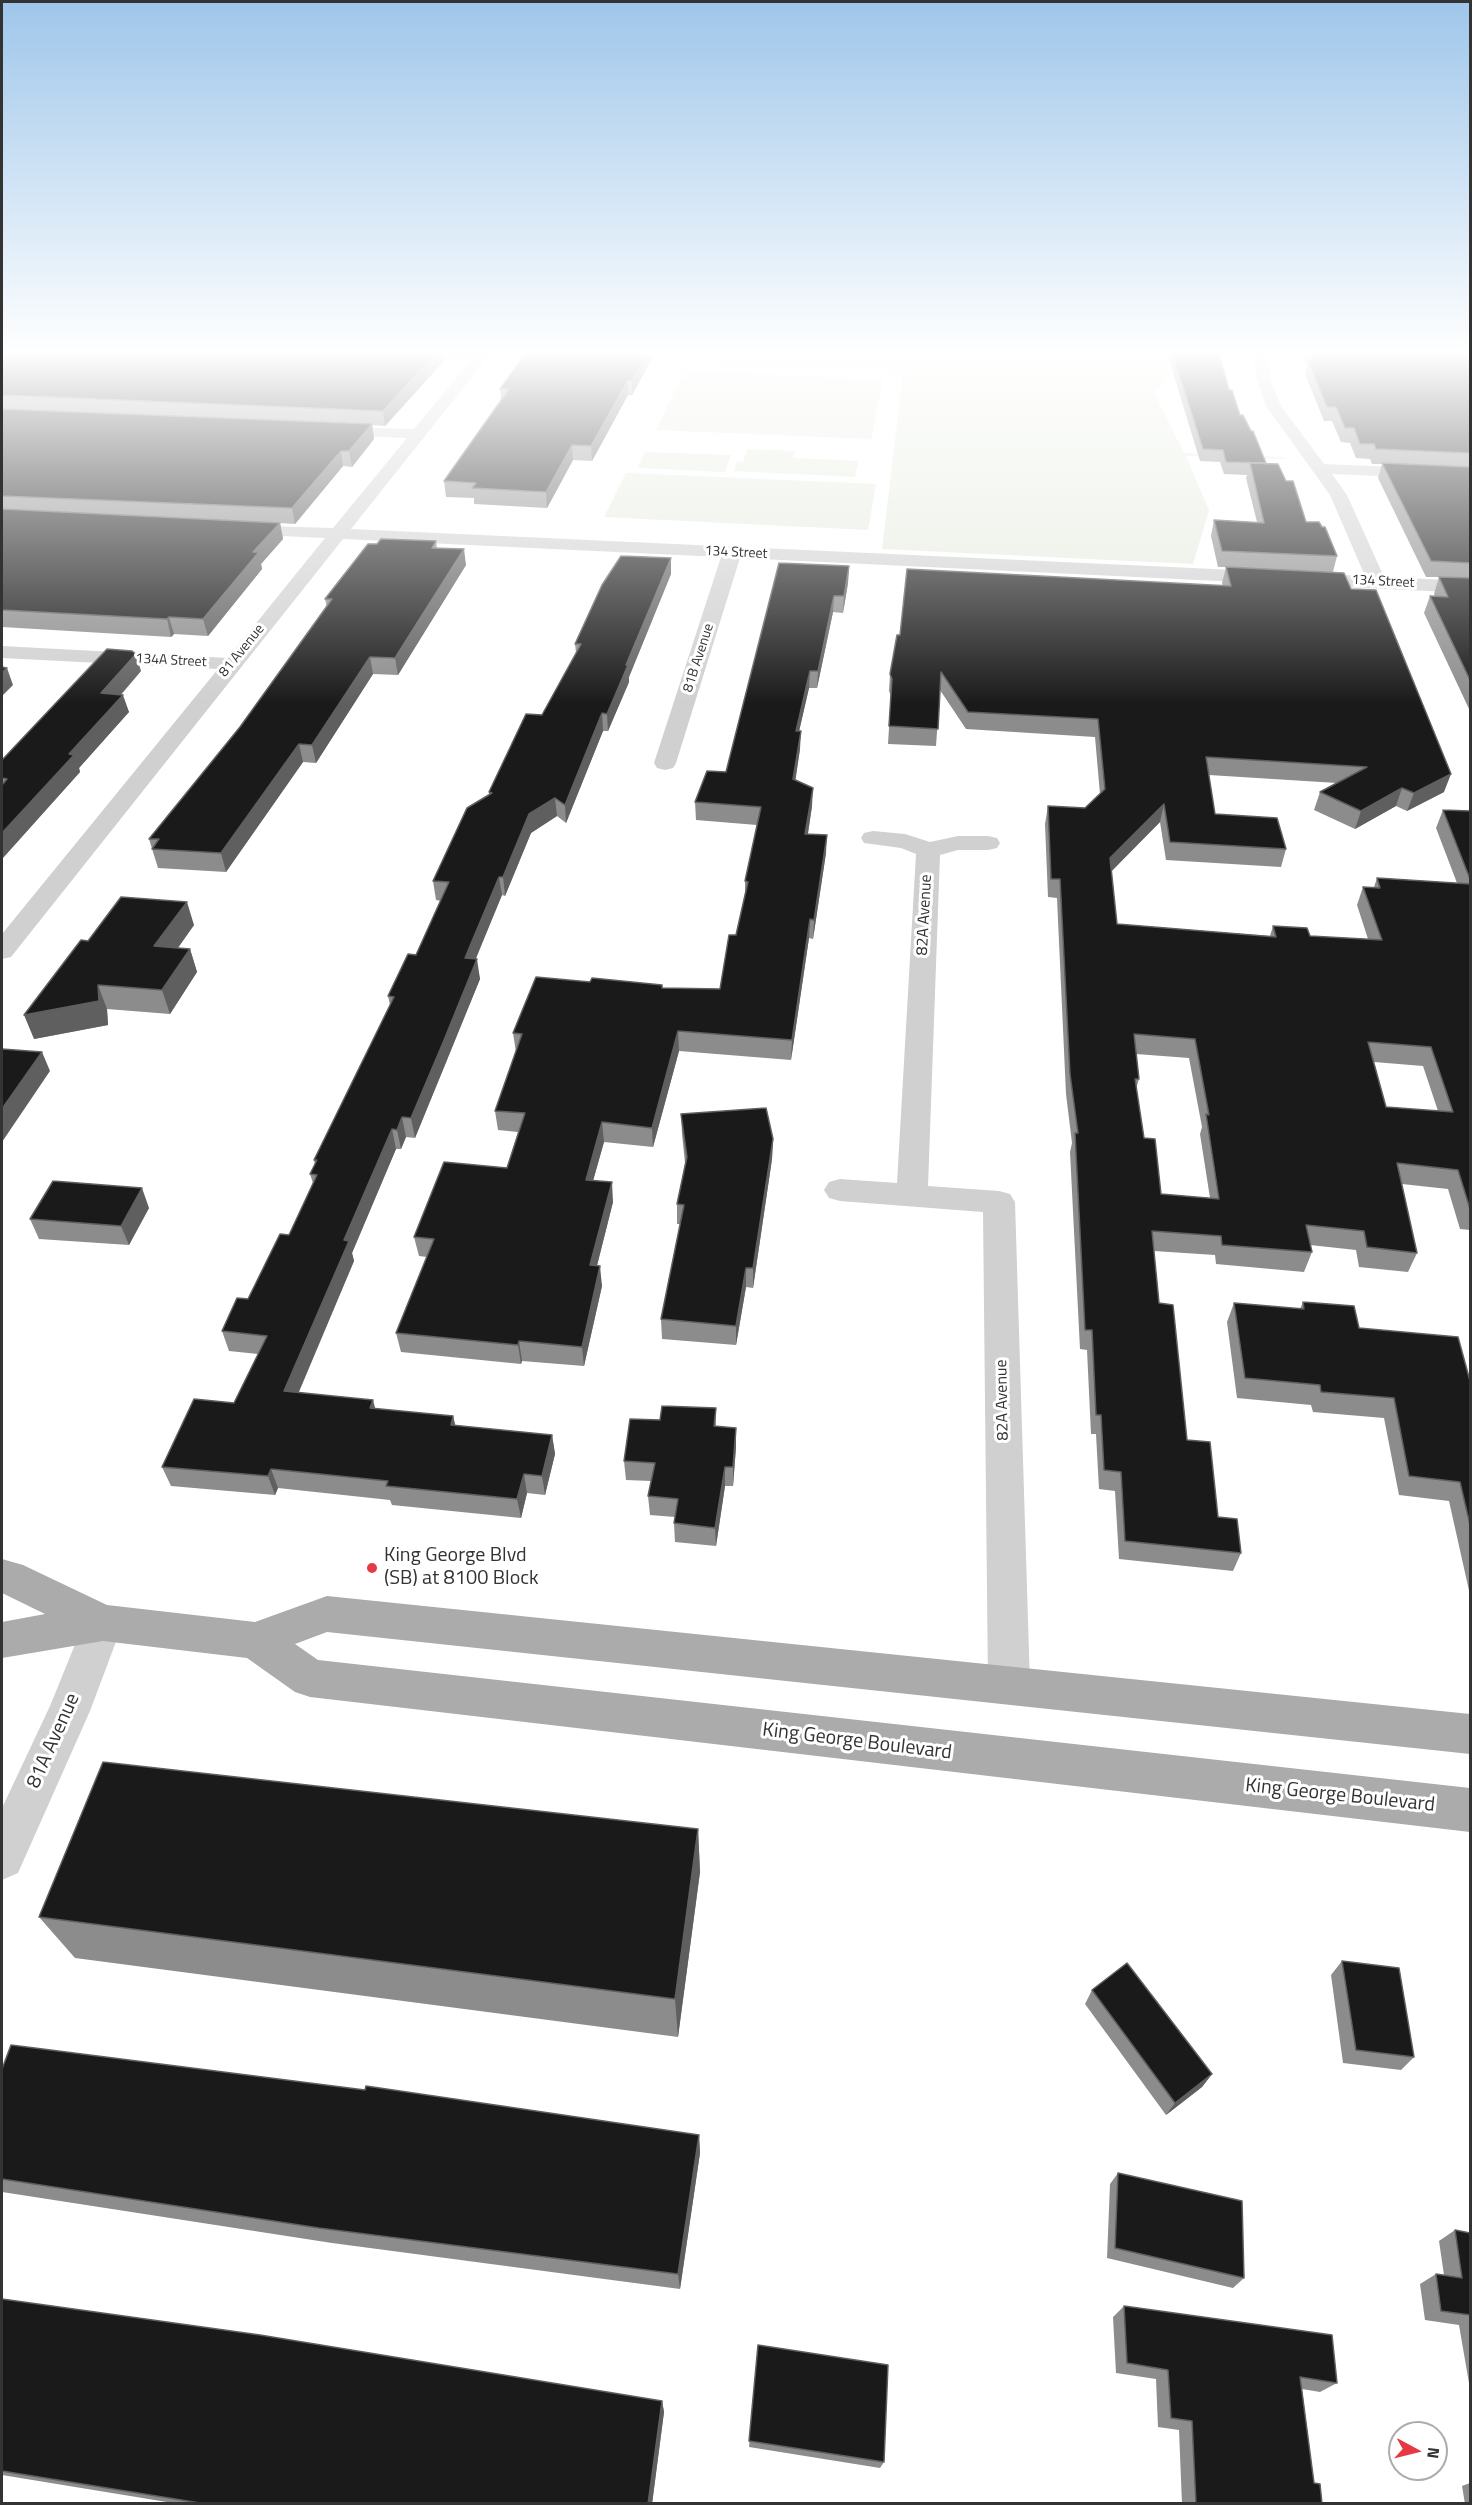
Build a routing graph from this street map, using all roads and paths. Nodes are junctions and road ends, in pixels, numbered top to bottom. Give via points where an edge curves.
1 (390, 470) edge
2 (1322, 470) edge
3 (1343, 470) edge
4 (1470, 475) edge
5 (225, 529) edge
6 (337, 534) junction
7 (732, 553) junction
8 (1377, 582) junction
9 (1470, 587) edge
10 (2, 651) edge
11 (232, 664) junction
12 (665, 763) dead end
13 (873, 838) dead end
14 (988, 843) dead end
15 (928, 850) junction
16 (2, 914) edge
17 (30, 916) junction
18 (2, 951) edge
19 (840, 1190) dead end
20 (912, 1195) junction
21 (2, 1576) edge
22 (103, 1623) junction
23 (2, 1640) edge
24 (255, 1640) junction
25 (1009, 1685) junction
26 (1470, 1734) edge
27 (1470, 1810) edge
28 (2, 1857) edge

1 - 6 street, 81 Avenue
2 - 8 street via 1346,508
3 - 4 street
5 - 6 street, 134 Street
6 - 7 street, 134 Street
6 - 11 street, 81 Avenue
7 - 8 street, 134 Street
7 - 12 street, 81B Avenue
8 - 9 street, 134 Street
10 - 11 street, 134A Street
11 - 17 street, 81 Avenue
13 - 15 street, 82A Avenue via 905,841
14 - 15 street, 82A Avenue via 958,843
15 - 20 street, 82A Avenue
16 - 17 street
17 - 18 street, 81 Avenue
19 - 20 street, 82A Avenue
20 - 25 street, 82A Avenue via 999,1202
21 - 22 main road, King George Boulevard
22 - 23 main road, King George Boulevard
22 - 24 main road, King George Boulevard
22 - 28 street, 81A Avenue via 69,1711
24 - 25 main road, King George Boulevard via 327,1614
24 - 27 main road, King George Boulevard via 310,1678
25 - 26 main road, King George Boulevard

